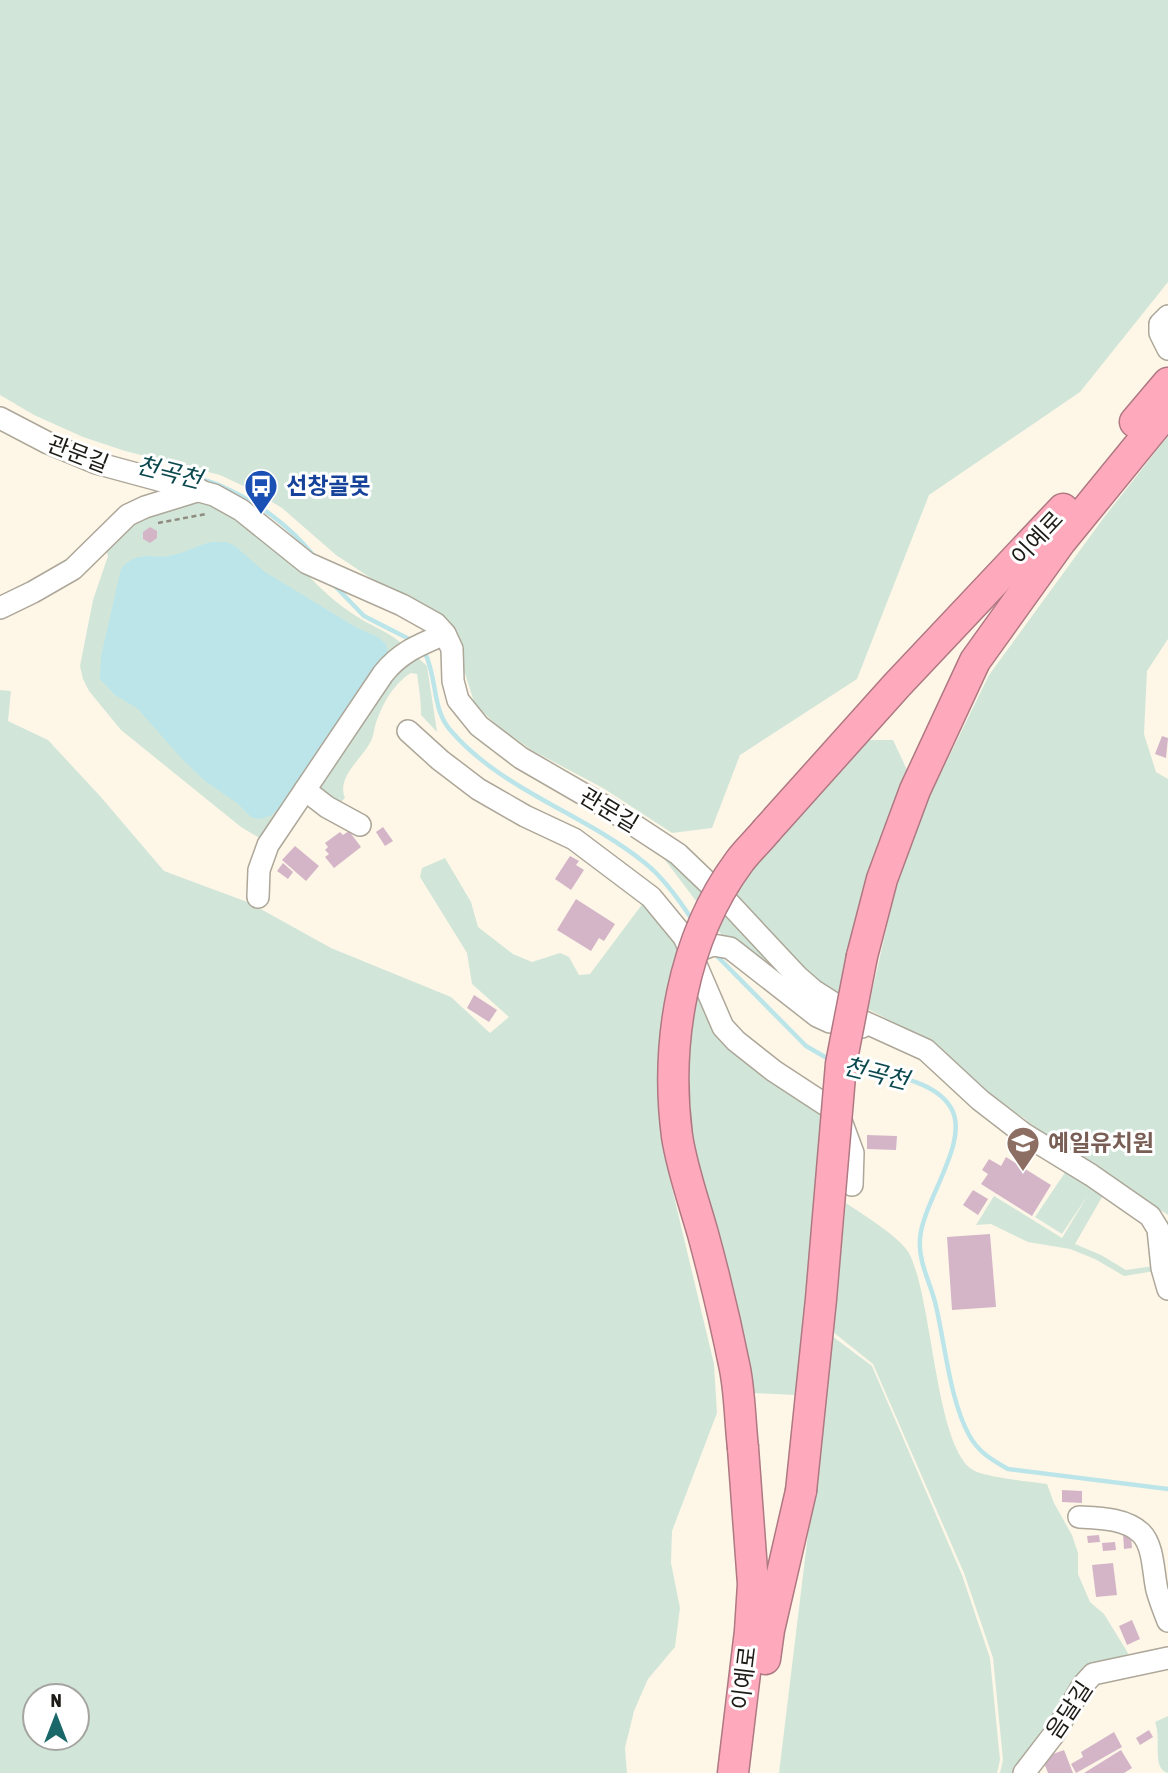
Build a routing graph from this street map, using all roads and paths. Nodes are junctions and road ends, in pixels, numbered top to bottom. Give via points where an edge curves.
1 (1168, 316) edge
2 (1168, 349) edge
3 (1168, 383) edge
4 (1168, 410) edge
5 (0, 418) edge
6 (200, 490) junction
7 (0, 608) edge
8 (445, 634) junction
9 (408, 731) dead end
10 (305, 790) junction
11 (360, 825) dead end
12 (257, 897) dead end
13 (704, 949) junction
14 (878, 1029) junction
15 (852, 1185) dead end
16 (1163, 1229) edge
17 (1168, 1289) edge
18 (1079, 1517) dead end
19 (1168, 1621) edge
20 (1168, 1658) edge
21 (733, 1773) edge
22 (752, 1773) edge
23 (1024, 1773) edge

1 - 2 street via 1160,324
3 - 21 highway, 이예로, bridge via 1051,525 897,685 738,863 695,946 675,1044 678,1138 735,1371 753,1584
4 - 22 highway, 이예로, bridge via 1061,541 975,661 915,790 882,879 841,1064 801,1491 769,1630
5 - 6 street, 관문길 via 96,463
6 - 7 street via 128,515 73,569
6 - 8 street, 관문길 via 241,510 307,563 402,605
8 - 10 street via 406,651 390,664
8 - 14 street, 관문길 via 452,649 454,691 479,726 521,758 678,854 805,983
9 - 13 street via 478,789 574,839 639,886
10 - 11 street
10 - 12 street via 263,856
13 - 14 street via 730,948 817,1016 842,1025
13 - 15 street via 723,1027 840,1118 853,1153
14 - 16 street, 관문길 via 926,1050 980,1100 1045,1149 1135,1204
16 - 17 street, 관문길 via 1162,1268
18 - 19 street via 1111,1520 1139,1531 1146,1540
20 - 23 street, 음달길 via 1093,1674

